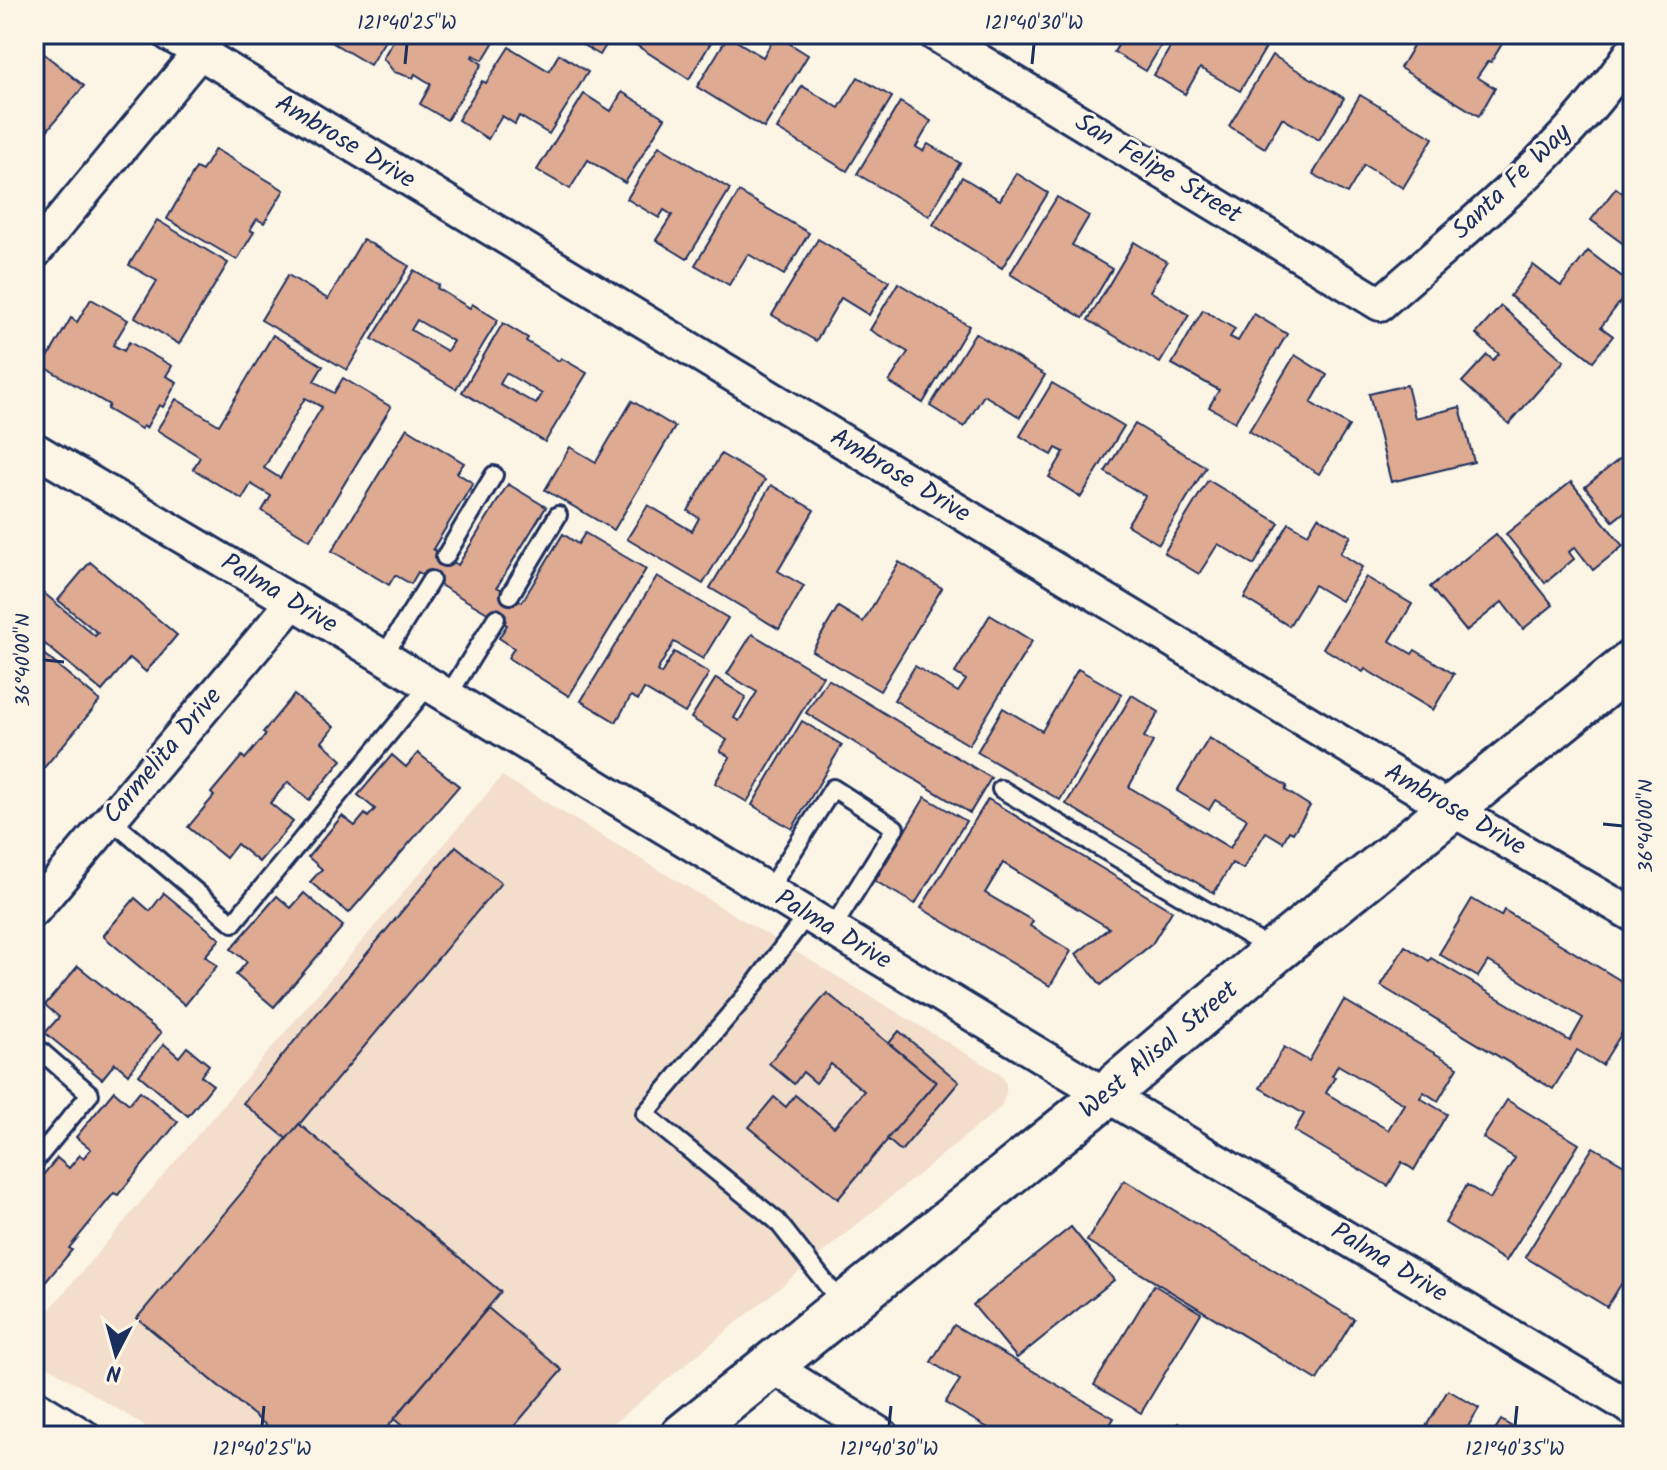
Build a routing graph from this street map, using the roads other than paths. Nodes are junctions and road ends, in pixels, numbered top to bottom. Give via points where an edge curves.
1 (169, 34) edge
2 (935, 34) edge
3 (205, 44) edge
4 (1628, 69) edge
5 (34, 253) edge
6 (1380, 304) joint
7 (34, 449) edge
8 (494, 475) dead end
9 (558, 515) dead end
10 (445, 557) dead end
11 (431, 580) dead end
12 (510, 595) dead end
13 (293, 602) junction
14 (496, 618) dead end
15 (383, 657) junction
16 (1633, 662) edge
17 (438, 691) junction
18 (1001, 789) dead end
19 (1453, 810) junction
20 (110, 819) junction
21 (768, 891) junction
22 (34, 910) edge
23 (1633, 915) edge
24 (820, 922) junction
25 (1275, 951) junction
26 (34, 1045) edge
27 (1107, 1094) junction
28 (34, 1162) edge
29 (843, 1306) junction
30 (770, 1365) junction
31 (34, 1406) edge
32 (1633, 1409) edge
33 (83, 1436) edge
34 (683, 1436) edge
35 (883, 1436) edge

1 - 3 street, Ambrose Drive
2 - 6 street, San Felipe Street
3 - 5 street
3 - 19 street, Ambrose Drive
4 - 6 street, Santa Fe Way via 1532,169
7 - 13 street, Palma Drive
8 - 10 lane
9 - 12 lane
11 - 15 lane
13 - 15 street, Palma Drive
13 - 20 street, Carmelita Drive
14 - 17 lane
15 - 17 street, Palma Drive
16 - 19 main road, West Alisal Street
17 - 20 lane via 233,923
17 - 21 street, Palma Drive
18 - 25 lane
19 - 23 street, Ambrose Drive
19 - 25 main road, West Alisal Street
20 - 22 street, Carmelita Drive
21 - 24 street, Palma Drive
21 - 24 lane via 833,788 895,828
24 - 27 street, Palma Drive
24 - 29 lane via 748,993 645,1114 777,1221
25 - 27 main road, West Alisal Street
26 - 28 lane via 90,1094
27 - 29 main road, West Alisal Street
27 - 32 street, Palma Drive
29 - 30 main road, West Alisal Street
30 - 34 main road, West Alisal Street
30 - 35 street
31 - 33 street

